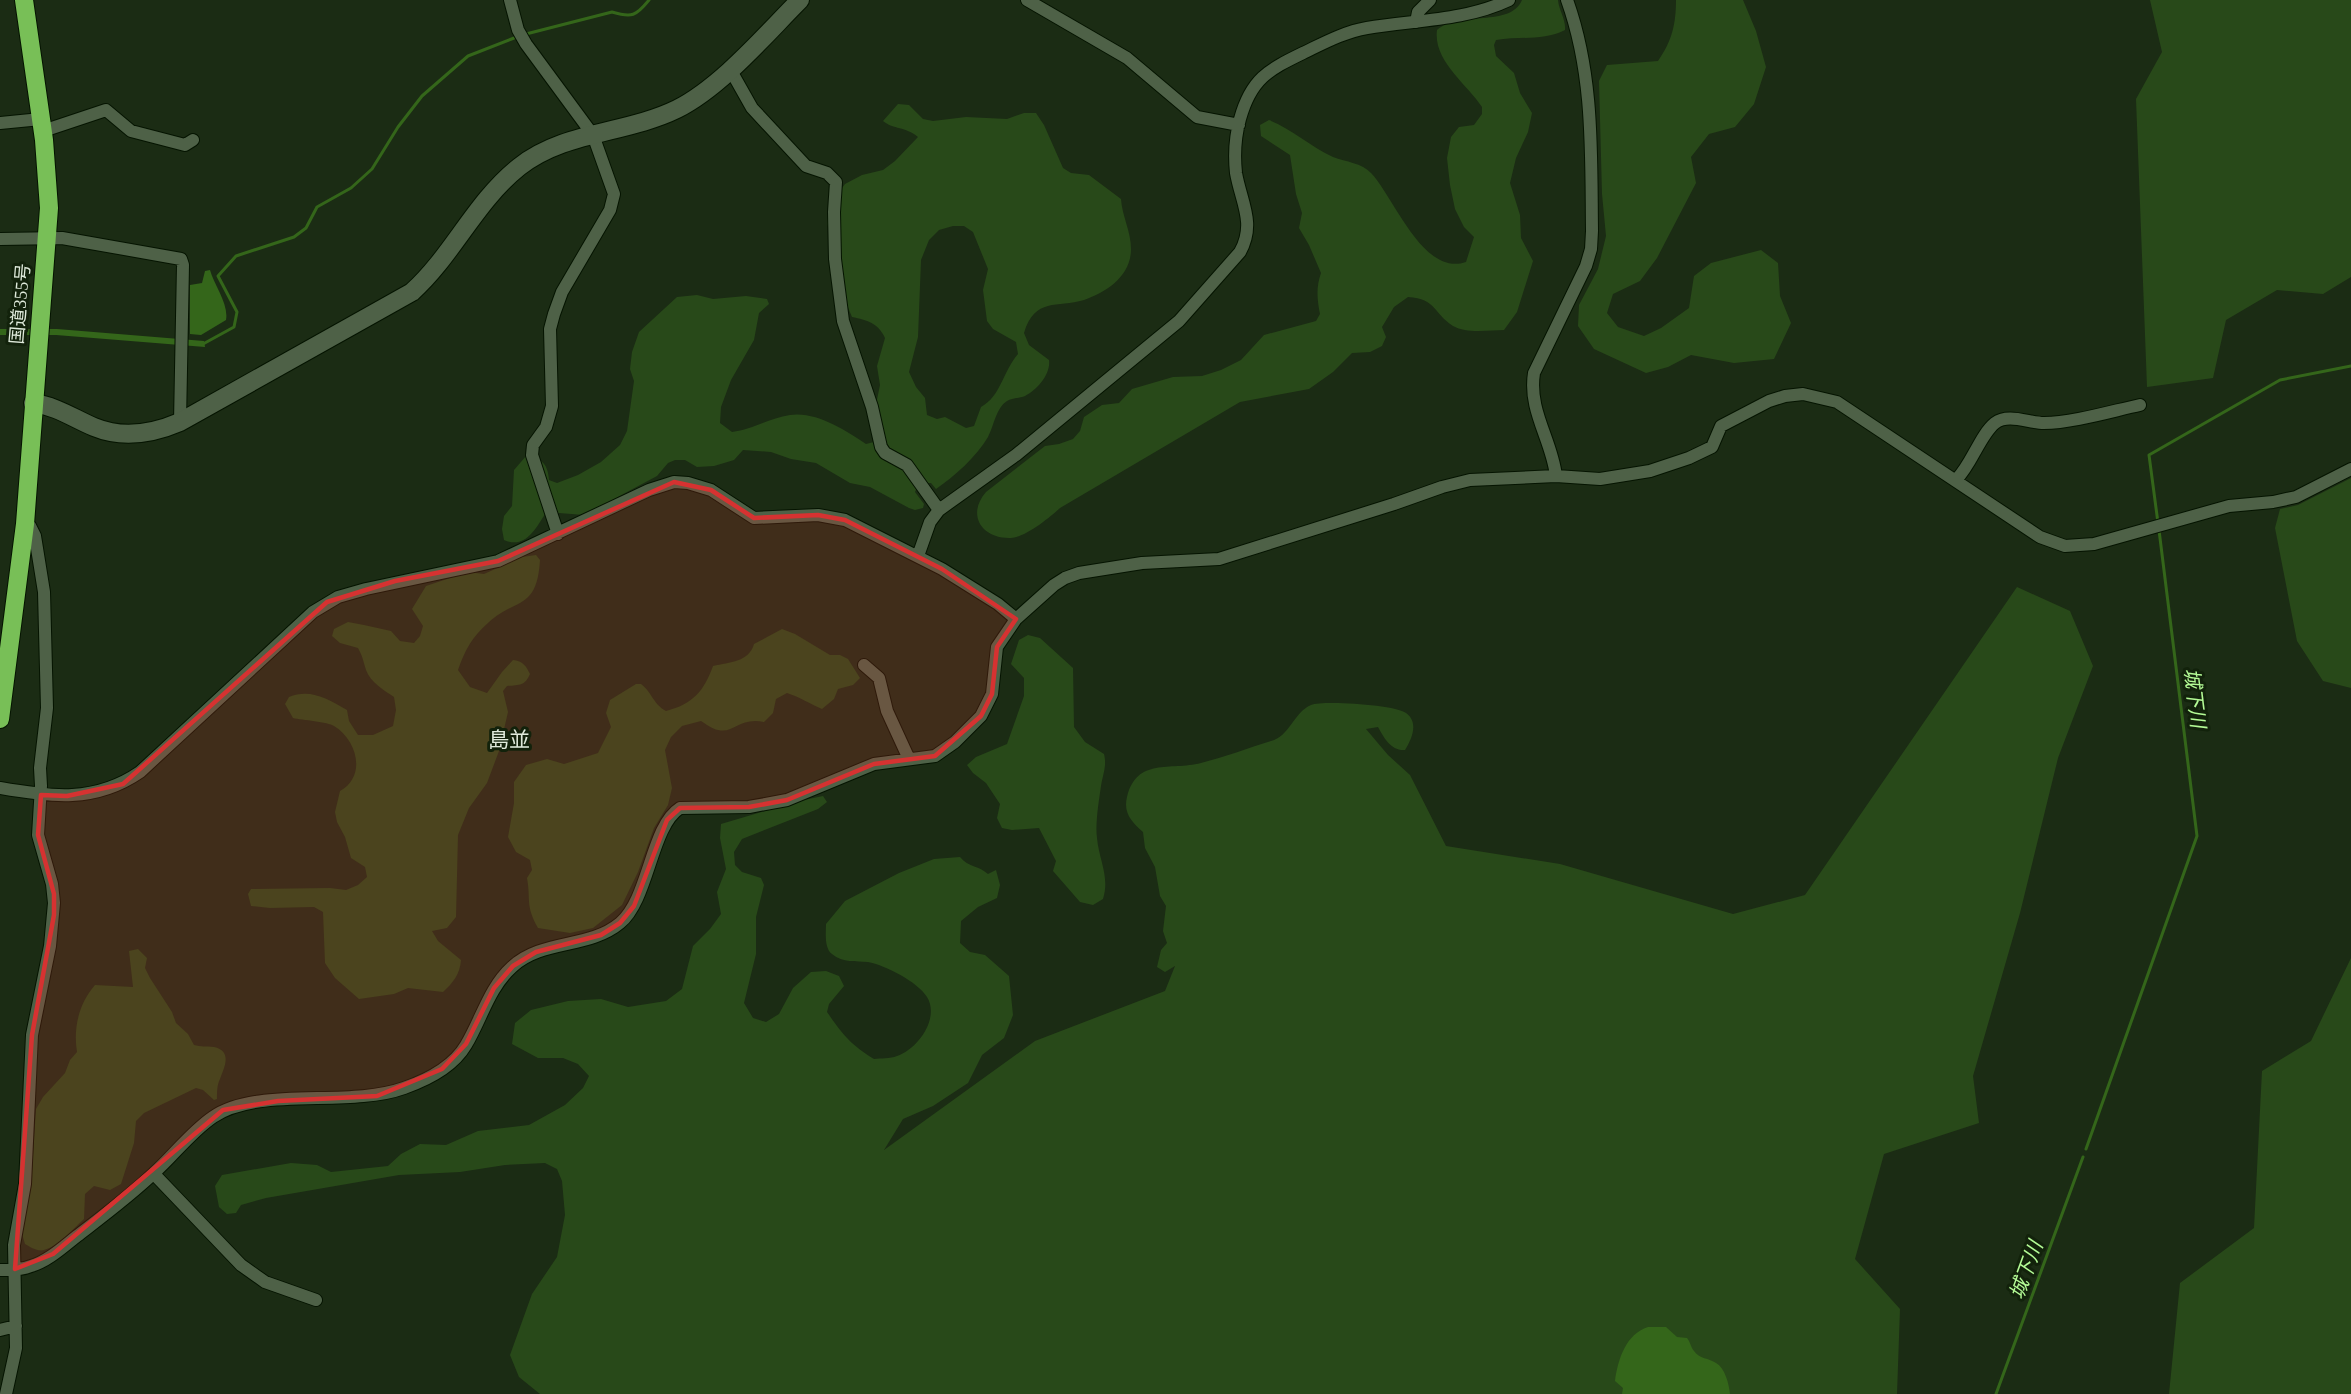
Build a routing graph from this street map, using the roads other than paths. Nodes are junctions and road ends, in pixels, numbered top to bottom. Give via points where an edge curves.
1 (24, 0) edge
2 (510, 0) edge
3 (800, 0) edge
4 (1027, 0) edge
5 (1430, 0) edge
6 (1509, 0) edge
7 (1567, 0) edge
8 (1416, 22) junction
9 (730, 69) junction
10 (0, 123) edge
11 (1239, 124) junction
12 (42, 125) junction
13 (592, 135) junction
14 (193, 140) dead end
15 (47, 238) junction
16 (0, 239) edge
17 (33, 403) junction
18 (2140, 405) dead end
19 (180, 422) junction
20 (2351, 469) edge
21 (1556, 476) junction
22 (1956, 480) junction
23 (939, 510) junction
24 (24, 524) junction
25 (558, 534) junction
26 (918, 556) junction
27 (1016, 619) junction
28 (864, 664) dead end
29 (0, 719) edge
30 (909, 759) junction
31 (0, 788) edge
32 (41, 795) junction
33 (154, 1174) junction
34 (15, 1269) junction
35 (0, 1270) edge
36 (315, 1300) dead end
37 (16, 1326) junction
38 (0, 1330) edge
39 (6, 1394) edge

1 - 12 highway, 国道355号
2 - 13 street via 526,45
3 - 9 street
4 - 11 street via 1127,58 1197,117
5 - 8 street via 1418,12
6 - 8 street via 1472,13
7 - 21 street via 1576,25 1589,95 1592,231 1586,266 1532,384 1533,404 1554,457
8 - 11 street via 1347,33 1265,73 1250,94
9 - 13 street via 677,109
9 - 23 street via 752,108 806,166 827,173 836,182 835,259 843,321 881,447 907,465
10 - 12 street
11 - 23 street via 1234,151 1248,228 1240,252 1179,321 1016,455
12 - 14 street via 106,110 131,131 185,145
12 - 15 highway, 国道355号 via 49,190
13 - 19 street via 539,153 519,167 492,191 431,274 412,292
13 - 25 street via 614,194 610,210 562,292 552,321 552,406 532,454
15 - 16 street
15 - 17 highway, 国道355号
15 - 19 street via 181,260
17 - 19 street via 123,434 150,432
17 - 24 highway, 国道355号
18 - 22 street via 2044,423 2008,419 1996,422
20 - 22 street via 2296,497 2229,506 2076,547 2040,537
21 - 22 street via 1600,478 1650,471 1712,447 1721,426 1769,401 1803,394 1837,402
21 - 27 street via 1470,480 1219,559 1142,563 1079,573 1054,585
23 - 26 street via 930,522
24 - 29 highway, 国道355号
24 - 32 street via 30,526 35,536 45,592 47,708
25 - 26 street via 674,482 711,490 754,518 832,517 855,524
25 - 32 street via 498,561 395,581 327,602 132,778 103,791
26 - 27 street
27 - 30 street via 997,647 992,694 981,716 935,756
28 - 30 street via 879,678 887,711
30 - 33 street via 874,764 787,800 749,807 680,808 668,820 634,906 621,923 601,935 536,952 513,966 494,988 466,1044 442,1069 377,1096 278,1101 223,1110 203,1124
31 - 32 street
32 - 34 street via 38,835 54,894 54,915 32,1035 25,1184 15,1231
33 - 34 street via 53,1254 30,1267
33 - 36 street via 241,1265 265,1282
34 - 35 street
34 - 37 street
37 - 38 street
37 - 39 street via 16,1348

